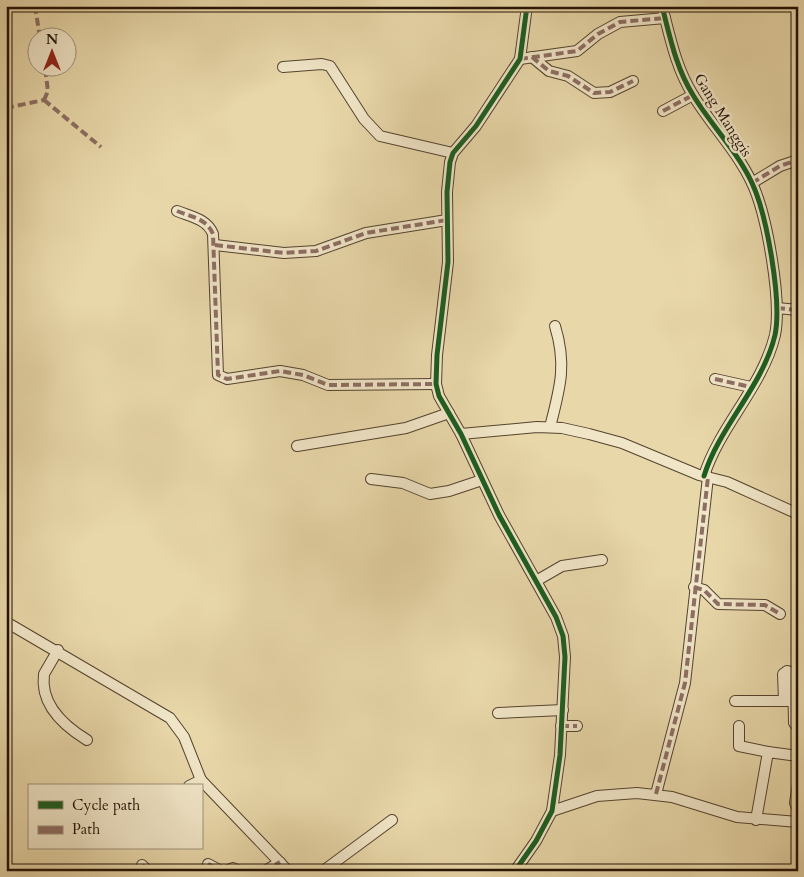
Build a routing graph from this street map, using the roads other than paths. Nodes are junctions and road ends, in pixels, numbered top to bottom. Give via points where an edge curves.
1 (527, 6) edge
2 (662, 6) edge
3 (665, 18) junction
4 (532, 56) junction
5 (520, 59) junction
6 (283, 67) dead end
7 (633, 80) dead end
8 (693, 95) junction
9 (663, 111) dead end
10 (453, 154) junction
11 (798, 160) edge
12 (752, 183) junction
13 (177, 211) dead end
14 (447, 220) junction
15 (215, 245) junction
16 (776, 308) junction
17 (798, 310) edge
18 (555, 326) dead end
19 (715, 379) dead end
20 (436, 384) junction
21 (751, 387) junction
22 (449, 413) junction
23 (550, 427) junction
24 (461, 434) junction
25 (297, 446) dead end
26 (706, 477) junction
27 (371, 479) dead end
28 (482, 480) junction
29 (798, 514) edge
30 (602, 560) dead end
31 (536, 581) junction
32 (694, 587) junction
33 (780, 614) dead end
34 (6, 622) edge
35 (58, 650) junction
36 (735, 701) dead end
37 (563, 710) junction
38 (498, 712) dead end
39 (561, 726) junction
40 (577, 726) dead end
41 (739, 726) dead end
42 (798, 728) edge
43 (87, 740) dead end
44 (768, 752) junction
45 (798, 756) edge
46 (201, 780) junction
47 (193, 784) edge
48 (798, 784) edge
49 (656, 794) junction
50 (798, 809) edge
51 (552, 811) junction
52 (392, 820) dead end
53 (756, 820) junction
54 (798, 822) edge
55 (280, 862) junction
56 (208, 864) dead end
57 (221, 871) edge
58 (226, 871) edge
59 (239, 871) edge
60 (265, 871) edge
61 (288, 871) edge
62 (323, 871) edge
63 (515, 871) edge

1 - 5 street
2 - 3 street, Gang Manggis
3 - 4 street via 620,22 576,51
3 - 8 street, Gang Manggis via 677,62
4 - 5 street
4 - 7 street via 549,71 568,76 594,93 610,92
5 - 10 street via 476,126
6 - 10 street via 330,66 376,133
8 - 9 street
8 - 12 street, Gang Manggis
10 - 14 street via 448,172
11 - 12 street via 780,166
12 - 16 street, Gang Manggis via 770,253
13 - 15 street via 210,226
14 - 15 street via 366,233 316,251 284,253
14 - 20 street via 448,262
15 - 20 street via 217,371 222,377 280,371 303,375 328,385
16 - 17 street
16 - 21 street, Gang Manggis via 774,335
18 - 23 street via 562,349 562,377
19 - 21 street
20 - 22 street
21 - 26 street, Gang Manggis via 710,454
22 - 24 street
22 - 25 street via 406,428
23 - 24 street
23 - 26 street via 622,443
24 - 28 street
26 - 29 street via 727,482
26 - 32 street, Gang Manggis
27 - 28 street via 398,482 430,494
28 - 31 street
30 - 31 street via 562,566
31 - 37 street via 563,636
32 - 33 street via 704,590 718,604 759,605
32 - 49 street, Gang Manggis via 685,683
34 - 35 street
35 - 43 street via 44,674 49,702 64,725
35 - 46 street via 170,718 184,737
36 - 42 street via 788,701
37 - 38 street
37 - 39 street
39 - 40 street
39 - 51 street
41 - 44 street via 739,746
44 - 45 street
44 - 53 street
46 - 47 street
46 - 55 street
48 - 50 street via 795,803
49 - 51 street via 597,796
49 - 53 street
51 - 63 street
52 - 62 street
53 - 54 street
55 - 60 street
55 - 61 street
56 - 57 street
58 - 59 street via 233,868

